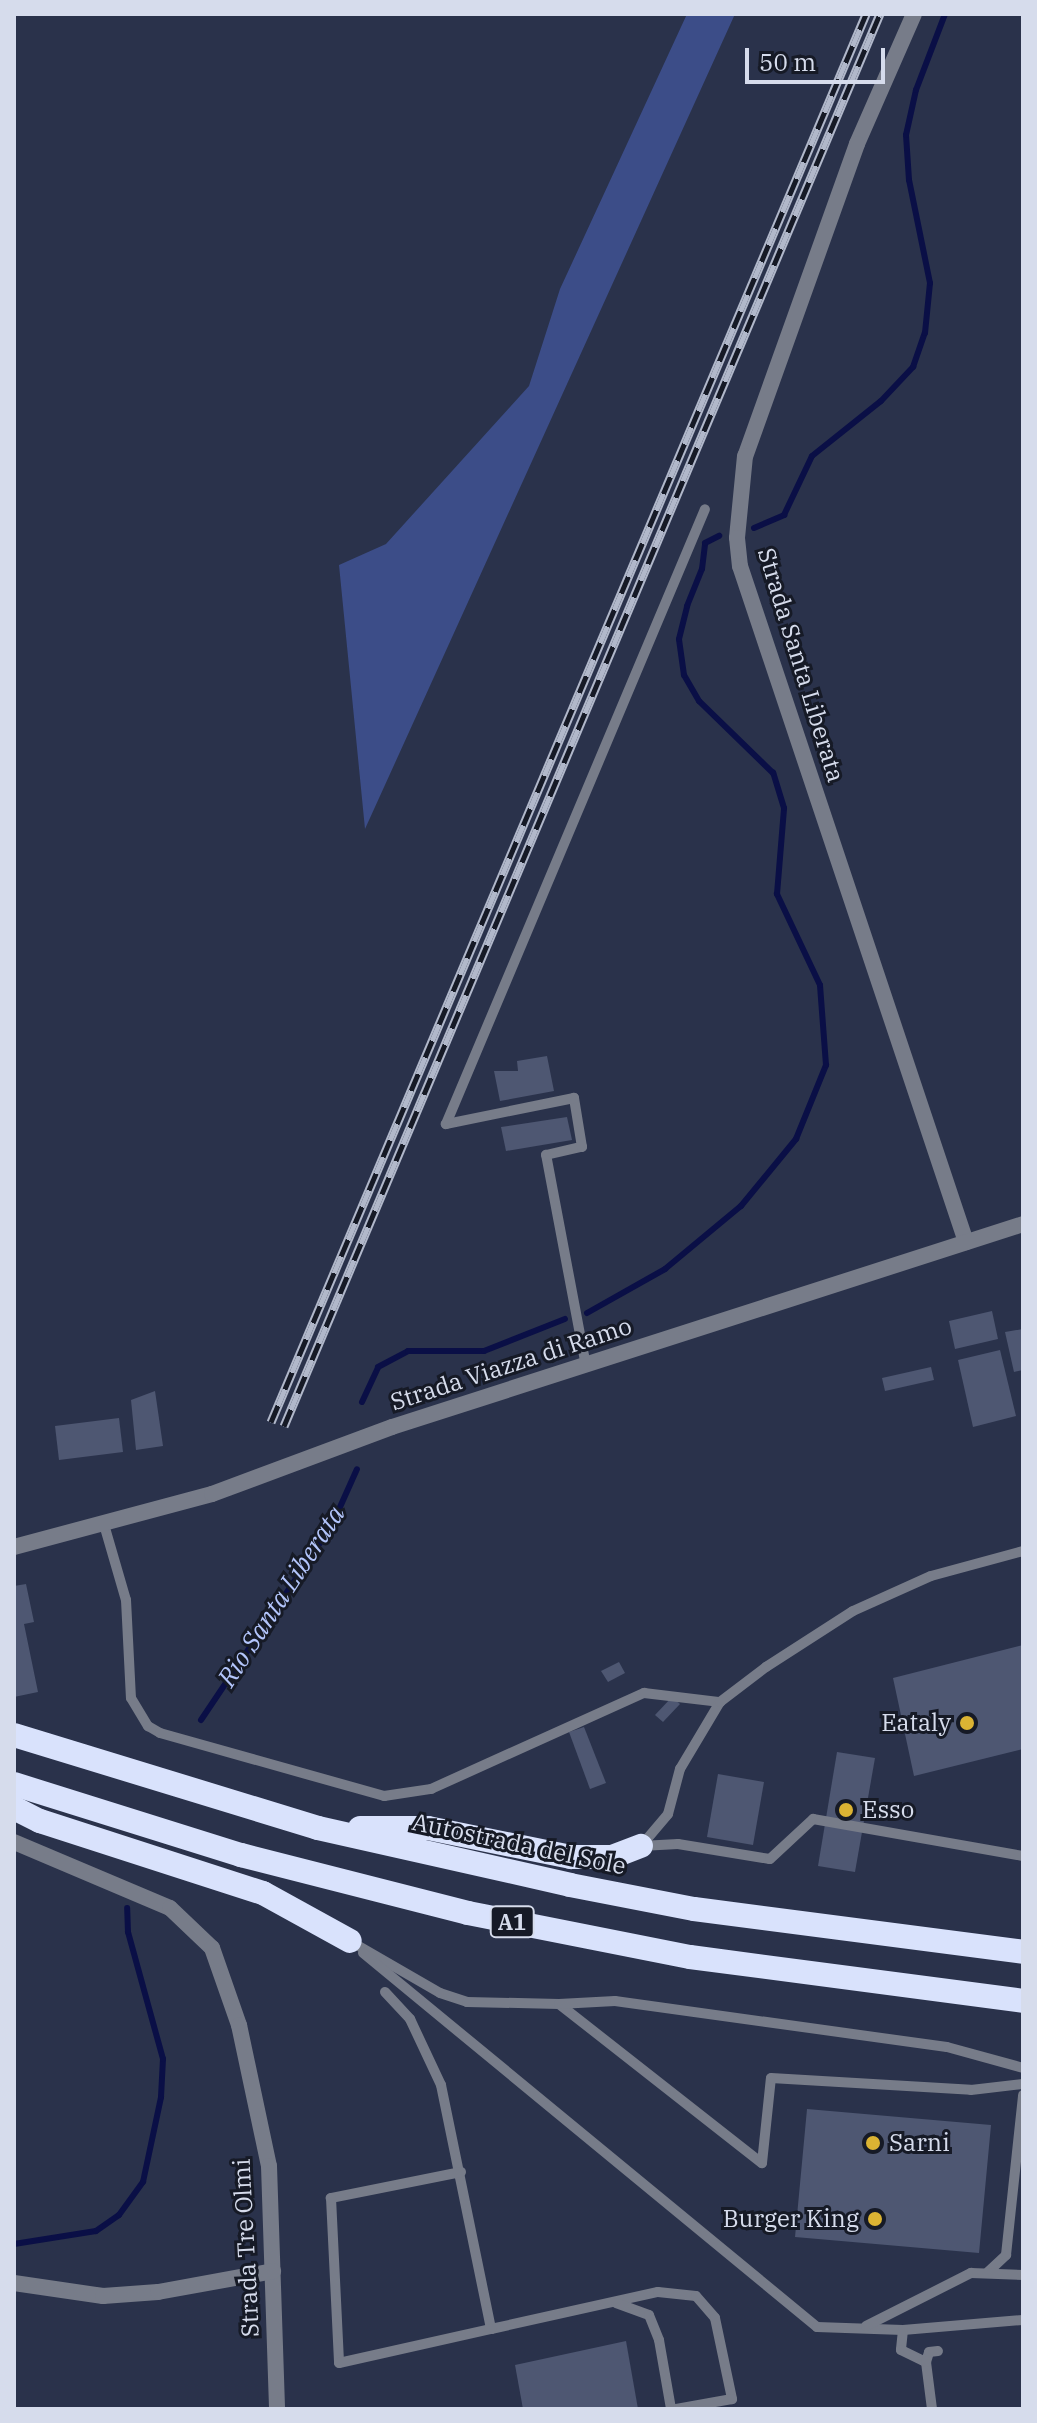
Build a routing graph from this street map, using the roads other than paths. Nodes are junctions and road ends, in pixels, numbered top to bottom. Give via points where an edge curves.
1 (914, 14) edge
2 (705, 509) dead end
3 (1023, 1224) edge
4 (966, 1242) junction
5 (586, 1366) junction
6 (103, 1521) junction
7 (14, 1547) edge
8 (1023, 1551) edge
9 (720, 1702) junction
10 (14, 1735) edge
11 (14, 1784) edge
12 (14, 1808) edge
13 (318, 1828) junction
14 (14, 1842) edge
15 (641, 1846) junction
16 (1023, 1856) edge
17 (350, 1941) junction
18 (1023, 1952) edge
19 (385, 1992) dead end
20 (1023, 2001) edge
21 (559, 2004) junction
22 (1023, 2068) edge
23 (1023, 2084) edge
24 (1023, 2095) edge
25 (461, 2172) junction
26 (1009, 2230) junction
27 (1023, 2231) edge
28 (273, 2271) junction
29 (988, 2272) junction
30 (1023, 2275) edge
31 (14, 2283) edge
32 (616, 2303) junction
33 (1023, 2320) edge
34 (865, 2327) junction
35 (491, 2329) junction
36 (903, 2330) junction
37 (938, 2351) dead end
38 (926, 2362) junction
39 (733, 2404) edge
40 (277, 2409) edge
41 (673, 2409) edge
42 (932, 2409) edge

1 - 4 street, Strada Santa Liberata via 857,144 745,456 737,538 740,566
2 - 5 lane via 446,1124 574,1098 582,1147 546,1155
3 - 4 street, Strada Viazza di Ramo
4 - 5 street, Strada Viazza di Ramo
5 - 6 street, Strada Viazza di Ramo via 392,1427 212,1494
6 - 7 street, Strada Viazza di Ramo
6 - 9 lane via 126,1600 131,1698 148,1726 160,1733 384,1796 431,1789 644,1693
8 - 9 lane via 931,1576 853,1611
9 - 15 lane via 680,1769 668,1814
10 - 13 highway, Autostrada del Sole / A1
11 - 20 highway, A1 via 241,1855 468,1913 690,1957
12 - 17 highway via 263,1893
13 - 15 highway via 428,1828 571,1857 612,1857
13 - 18 highway, Autostrada del Sole / A1 via 694,1909
14 - 28 street, Strada Tre Olmi via 170,1908 212,1948 239,2025 269,2166
15 - 16 lane via 678,1844 770,1859 813,1819
17 - 21 lane via 440,1993 467,2002
17 - 34 lane via 410,1996 817,2327
19 - 25 lane via 410,2019 441,2085
21 - 22 lane via 615,2001 836,2031 947,2047
21 - 23 lane via 762,2163 771,2078 971,2090
24 - 26 lane
25 - 35 lane
25 - 35 lane via 331,2198 339,2363
26 - 27 lane
26 - 29 lane via 1006,2255
28 - 31 street via 158,2292 103,2296
28 - 40 street, Strada Tre Olmi
29 - 30 lane
29 - 34 lane via 958,2278
32 - 35 lane
32 - 39 lane via 658,2292 696,2296 715,2318
32 - 41 lane via 649,2315
33 - 36 lane
34 - 36 lane
36 - 38 lane via 901,2350
37 - 38 lane via 929,2352
38 - 42 lane
39 - 41 lane

